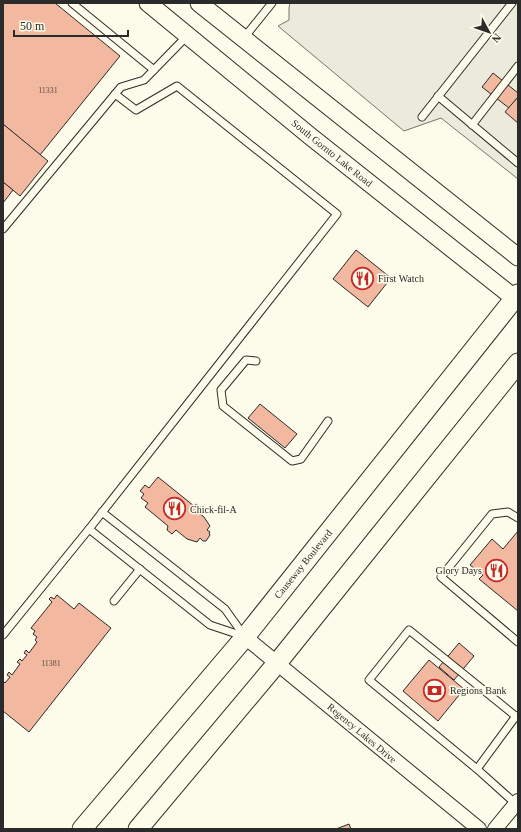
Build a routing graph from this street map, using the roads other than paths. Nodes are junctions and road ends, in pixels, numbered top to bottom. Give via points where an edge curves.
1 (72, 3) edge
2 (148, 3) edge
3 (199, 3) edge
4 (272, 3) edge
5 (512, 3) edge
6 (187, 36) junction
7 (243, 38) junction
8 (518, 66) edge
9 (154, 70) junction
10 (115, 94) junction
11 (438, 96) junction
12 (422, 117) dead end
13 (472, 125) junction
14 (518, 163) edge
15 (3, 229) edge
16 (518, 257) edge
17 (517, 298) edge
18 (256, 361) dead end
19 (518, 363) edge
20 (328, 421) dead end
21 (102, 512) junction
22 (518, 518) edge
23 (89, 529) junction
24 (140, 569) junction
25 (114, 601) dead end
26 (3, 635) edge
27 (245, 637) junction
28 (518, 642) edge
29 (278, 662) junction
30 (517, 717) edge
31 (477, 769) junction
32 (517, 802) edge
33 (82, 829) edge
34 (138, 829) edge
35 (479, 829) edge
36 (495, 829) edge

1 - 9 lane
2 - 6 street, South Gornto Lake Road
3 - 7 street
4 - 7 lane
5 - 11 lane
6 - 9 lane
6 - 17 street, South Gornto Lake Road
7 - 16 street
8 - 13 lane
9 - 10 lane via 144,80 120,87
10 - 15 lane
10 - 21 lane via 136,110 177,86 337,214
11 - 12 lane
11 - 13 lane
13 - 14 lane
17 - 27 main road, Causeway Boulevard
18 - 20 lane via 246,360 221,390 223,406 292,461 301,459
19 - 29 main road
21 - 23 lane
21 - 27 lane via 225,609
22 - 28 lane via 508,512 492,514 441,577
23 - 24 lane
23 - 26 lane
24 - 25 lane
24 - 27 lane via 210,625
27 - 29 street, Regency Lakes Drive
27 - 33 main road, Causeway Boulevard
29 - 34 main road
29 - 35 street, Regency Lakes Drive
30 - 31 lane
30 - 31 lane via 410,630 369,680
31 - 32 lane
32 - 36 street

